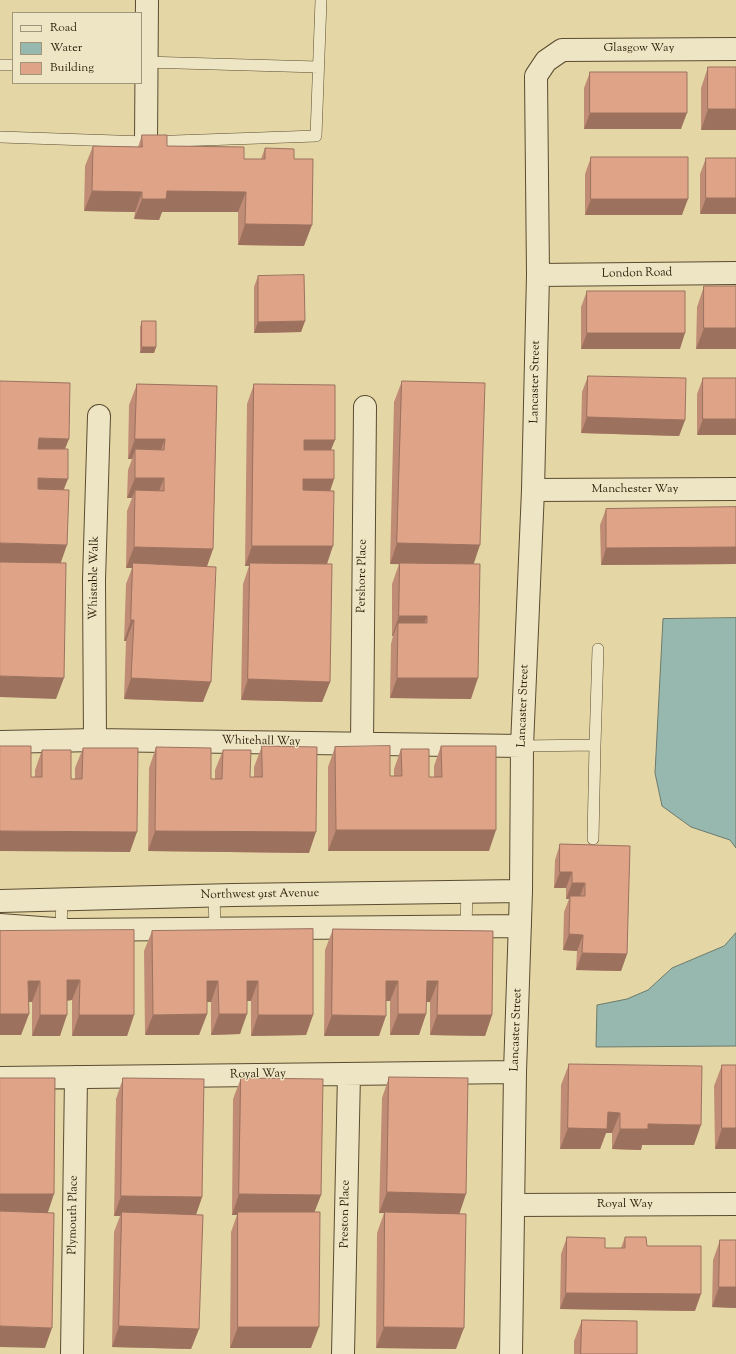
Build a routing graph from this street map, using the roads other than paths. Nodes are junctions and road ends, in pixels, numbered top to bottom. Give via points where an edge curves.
1 (147, 0) edge
2 (321, 0) edge
3 (736, 49) edge
4 (546, 61) joint
5 (144, 62) edge
6 (0, 65) edge
7 (12, 65) edge
8 (318, 67) junction
9 (0, 137) edge
10 (146, 142) junction
11 (736, 273) edge
12 (538, 275) junction
13 (365, 407) dead end
14 (99, 416) dead end
15 (736, 489) edge
16 (533, 490) junction
17 (598, 649) dead end
18 (95, 740) junction
19 (0, 742) edge
20 (362, 744) junction
21 (595, 745) junction
22 (522, 746) junction
23 (593, 839) dead end
24 (521, 891) junction
25 (467, 892) junction
26 (214, 895) junction
27 (62, 899) junction
28 (0, 901) edge
29 (0, 926) edge
30 (466, 926) junction
31 (520, 926) junction
32 (61, 929) junction
33 (215, 929) junction
34 (515, 1072) junction
35 (349, 1074) junction
36 (76, 1077) junction
37 (0, 1078) edge
38 (736, 1204) edge
39 (513, 1205) junction
40 (72, 1354) edge
41 (343, 1354) edge
42 (511, 1354) edge

1 - 5 street
2 - 8 lane
3 - 4 street, Glasgow Way via 562,50
4 - 12 street, Lancaster Street via 536,76
5 - 8 lane
5 - 10 street
6 - 7 lane
8 - 10 lane via 316,136
9 - 10 lane
11 - 12 street, London Road
12 - 16 street, Lancaster Street
13 - 20 street, Pershore Place
14 - 18 street, Whistable Walk via 94,580
15 - 16 street, Manchester Way
16 - 22 street, Lancaster Street
17 - 21 lane
18 - 19 street, Whitehall Way
18 - 20 street, Whitehall Way
20 - 22 street, Whitehall Way
21 - 22 lane
21 - 23 lane
22 - 24 street, Lancaster Street
24 - 25 street, Northwest 91st Avenue
24 - 31 street, Lancaster Street
25 - 26 street, Northwest 91st Avenue
25 - 30 lane
26 - 27 street, Northwest 91st Avenue
26 - 33 lane
27 - 28 street, Northwest 91st Avenue
27 - 32 lane
29 - 32 street
30 - 31 street
30 - 33 street
31 - 34 street, Lancaster Street
32 - 33 street
34 - 35 street, Royal Way
34 - 39 street, Lancaster Street
35 - 36 street, Royal Way
35 - 41 street, Preston Place
36 - 37 street, Royal Way
36 - 40 street, Plymouth Place
38 - 39 street, Royal Way
39 - 42 street, Lancaster Street

